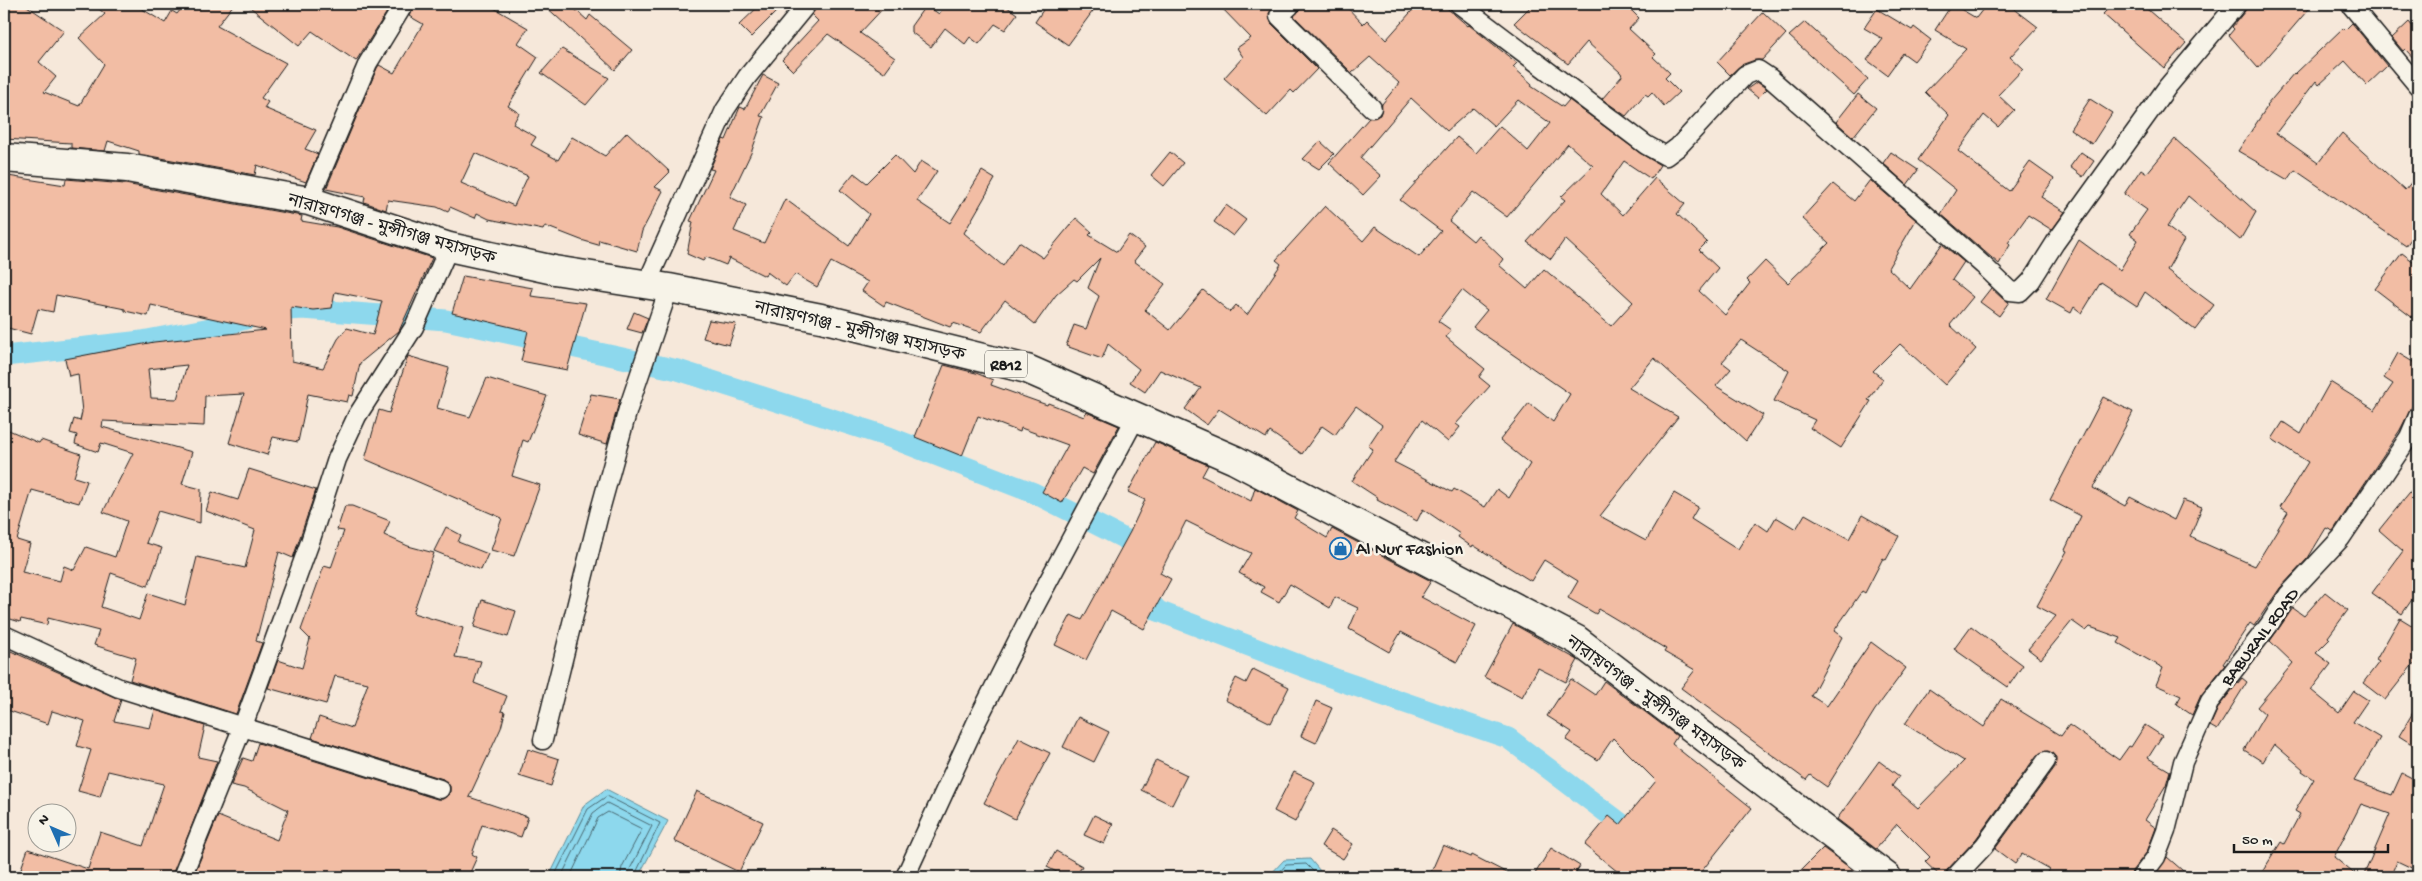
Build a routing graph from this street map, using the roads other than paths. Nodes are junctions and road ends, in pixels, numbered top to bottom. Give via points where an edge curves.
1 (404, 4) edge
2 (807, 4) edge
3 (1288, 4) edge
4 (1459, 4) edge
5 (2237, 4) edge
6 (2350, 4) edge
7 (2418, 86) edge
8 (1372, 108) dead end
9 (4, 158) edge
10 (309, 201) junction
11 (448, 247) junction
12 (657, 286) junction
13 (1136, 416) junction
14 (2418, 416) edge
15 (4, 635) edge
16 (243, 726) junction
17 (543, 740) dead end
18 (2046, 761) dead end
19 (440, 789) dead end
20 (182, 877) edge
21 (905, 877) edge
22 (1887, 877) edge
23 (1955, 877) edge
24 (2141, 877) edge

1 - 10 street via 368,63
2 - 12 street via 746,77 725,110
3 - 8 street via 1290,6 1279,16
4 - 5 street via 1646,145 1666,156 1745,75 1758,70 2010,292 2020,292 2031,281 2168,86
6 - 7 street
9 - 10 main road, নারায়ণগঞ্জ - মুন্সীগঞ্জ মহাসড়ক / R812 via 127,168
10 - 11 main road, নারায়ণগঞ্জ - মুন্সীগঞ্জ মহাসড়ক / R812
11 - 12 main road, নারায়ণগঞ্জ - মুন্সীগঞ্জ মহাসড়ক / R812 via 554,270
11 - 16 street via 414,327 357,416 337,459
12 - 13 main road, নারায়ণগঞ্জ - মুন্সীগঞ্জ মহাসড়ক / R812 via 821,318 1027,369
12 - 17 street via 648,353 628,409 600,510
13 - 21 street via 976,723
13 - 22 main road, নারায়ণগঞ্জ - মুন্সীগঞ্জ মহাসড়ক / R812 via 1236,460 1577,640
14 - 24 street, BABURAIL ROAD via 2409,437 2341,538 2288,595 2210,701 2183,762 2156,857
15 - 16 street via 119,688
16 - 19 street
16 - 20 street
18 - 23 street via 1984,846

